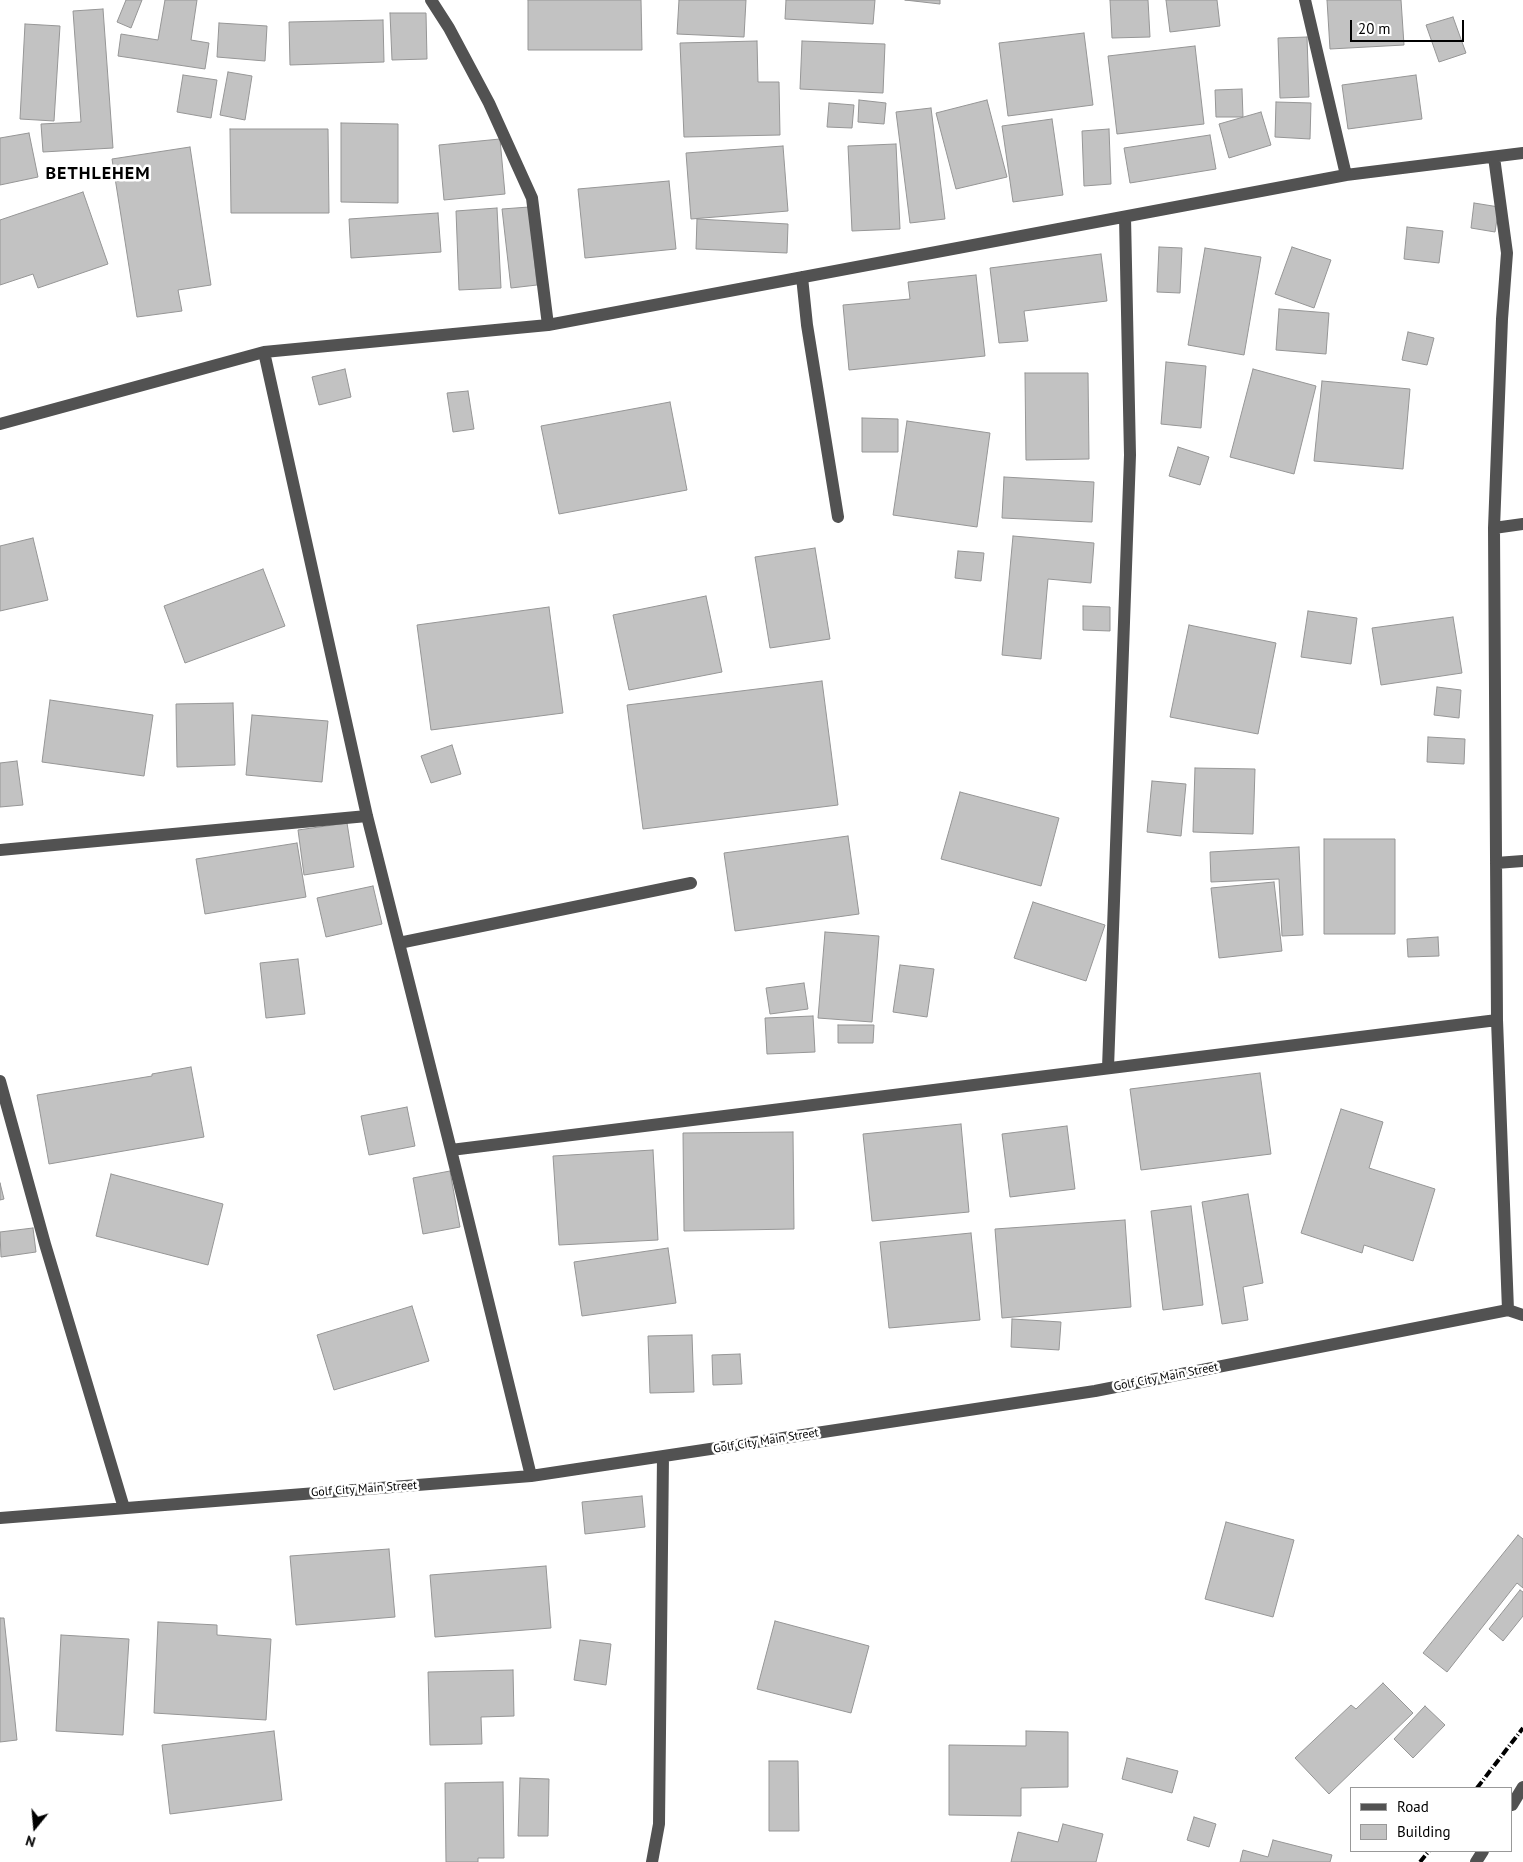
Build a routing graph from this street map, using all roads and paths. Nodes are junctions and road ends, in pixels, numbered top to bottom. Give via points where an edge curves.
1 (431, 0) edge
2 (1305, 0) edge
3 (1523, 153) edge
4 (1494, 157) junction
5 (1346, 175) junction
6 (1125, 217) junction
7 (802, 277) junction
8 (548, 325) junction
9 (264, 352) junction
10 (0, 424) edge
11 (838, 517) dead end
12 (1523, 524) edge
13 (1494, 528) junction
14 (367, 816) junction
15 (0, 850) edge
16 (1523, 861) edge
17 (1496, 862) junction
18 (691, 883) dead end
19 (399, 943) junction
20 (1497, 1020) junction
21 (1108, 1068) junction
22 (0, 1082) edge
23 (451, 1150) junction
24 (1508, 1310) junction
25 (1523, 1315) edge
26 (663, 1456) junction
27 (531, 1476) junction
28 (124, 1508) junction
29 (0, 1518) edge
30 (1523, 1787) edge
31 (1513, 1803) edge
32 (652, 1862) edge

1 - 8 street via 489,103 532,198
2 - 5 street
3 - 4 street
4 - 5 street
4 - 13 street via 1507,253
5 - 6 street
6 - 7 street
6 - 21 street via 1130,456
7 - 8 street
7 - 11 street
8 - 9 street
9 - 10 street
9 - 14 street
12 - 13 street
13 - 17 street
14 - 15 street
14 - 19 street
16 - 17 street
17 - 20 street
18 - 19 street
19 - 23 street
20 - 21 street
20 - 24 street
21 - 23 street
22 - 28 street
23 - 27 street
24 - 25 street, Golf City Main Street
24 - 26 street, Golf City Main Street via 1095,1391
26 - 27 street, Golf City Main Street
26 - 32 street via 660,1824
27 - 28 street, Golf City Main Street
28 - 29 street, Golf City Main Street
30 - 31 street

